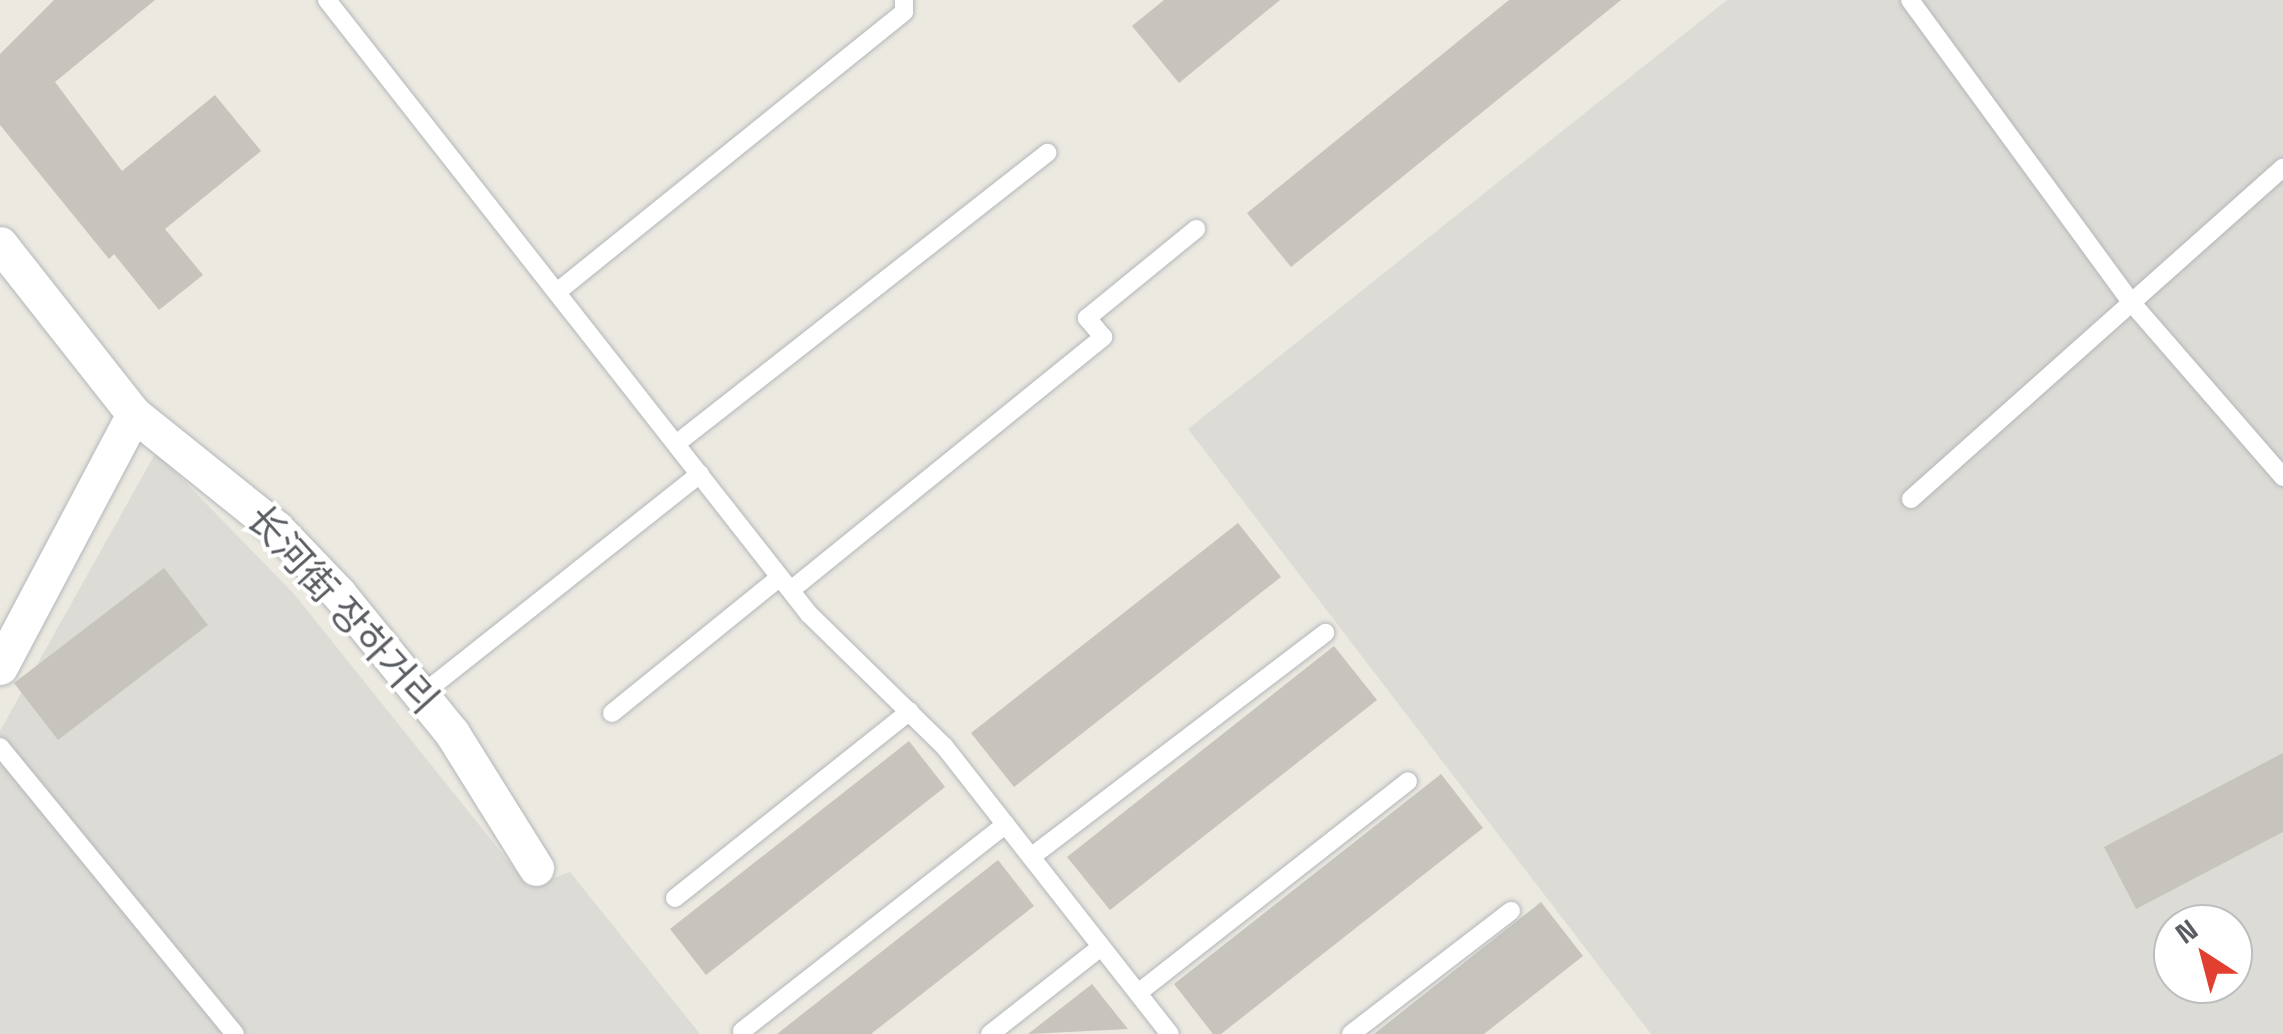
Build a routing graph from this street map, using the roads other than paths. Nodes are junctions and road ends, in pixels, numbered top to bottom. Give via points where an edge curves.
1 (327, 0) edge
2 (904, 0) edge
3 (1910, 0) edge
4 (1047, 154) dead end
5 (2283, 168) edge
6 (1196, 230) dead end
7 (0, 244) edge
8 (557, 292) junction
9 (2131, 302) junction
10 (134, 414) junction
11 (676, 444) junction
12 (700, 474) junction
13 (2283, 477) edge
14 (1911, 499) dead end
15 (786, 584) junction
16 (1325, 633) dead end
17 (0, 666) edge
18 (421, 694) junction
19 (910, 711) junction
20 (612, 712) dead end
21 (0, 748) edge
22 (1408, 781) dead end
23 (1006, 824) junction
24 (1031, 857) junction
25 (536, 868) dead end
26 (675, 898) dead end
27 (1510, 911) dead end
28 (1102, 947) junction
29 (1138, 993) junction
30 (742, 1031) dead end
31 (235, 1034) edge
32 (990, 1034) edge
33 (1170, 1034) edge
34 (1351, 1034) edge

1 - 8 lane
2 - 8 lane via 904,12
3 - 9 lane
4 - 11 lane
5 - 9 lane
6 - 15 lane via 1088,318 1103,337
7 - 10 street, 长河街 장하거리
8 - 11 lane
9 - 13 lane
9 - 14 lane
10 - 17 street
10 - 18 street, 长河街 장하거리 via 276,528
11 - 12 lane
12 - 15 lane
12 - 18 lane
15 - 19 lane via 833,642
15 - 20 lane
16 - 24 lane
18 - 25 street, 长河街 장하거리 via 518,829
19 - 23 lane
19 - 26 lane
21 - 31 lane
22 - 29 lane
23 - 24 lane
23 - 30 lane
24 - 28 lane
27 - 34 lane
28 - 29 lane
28 - 32 lane
29 - 33 lane

